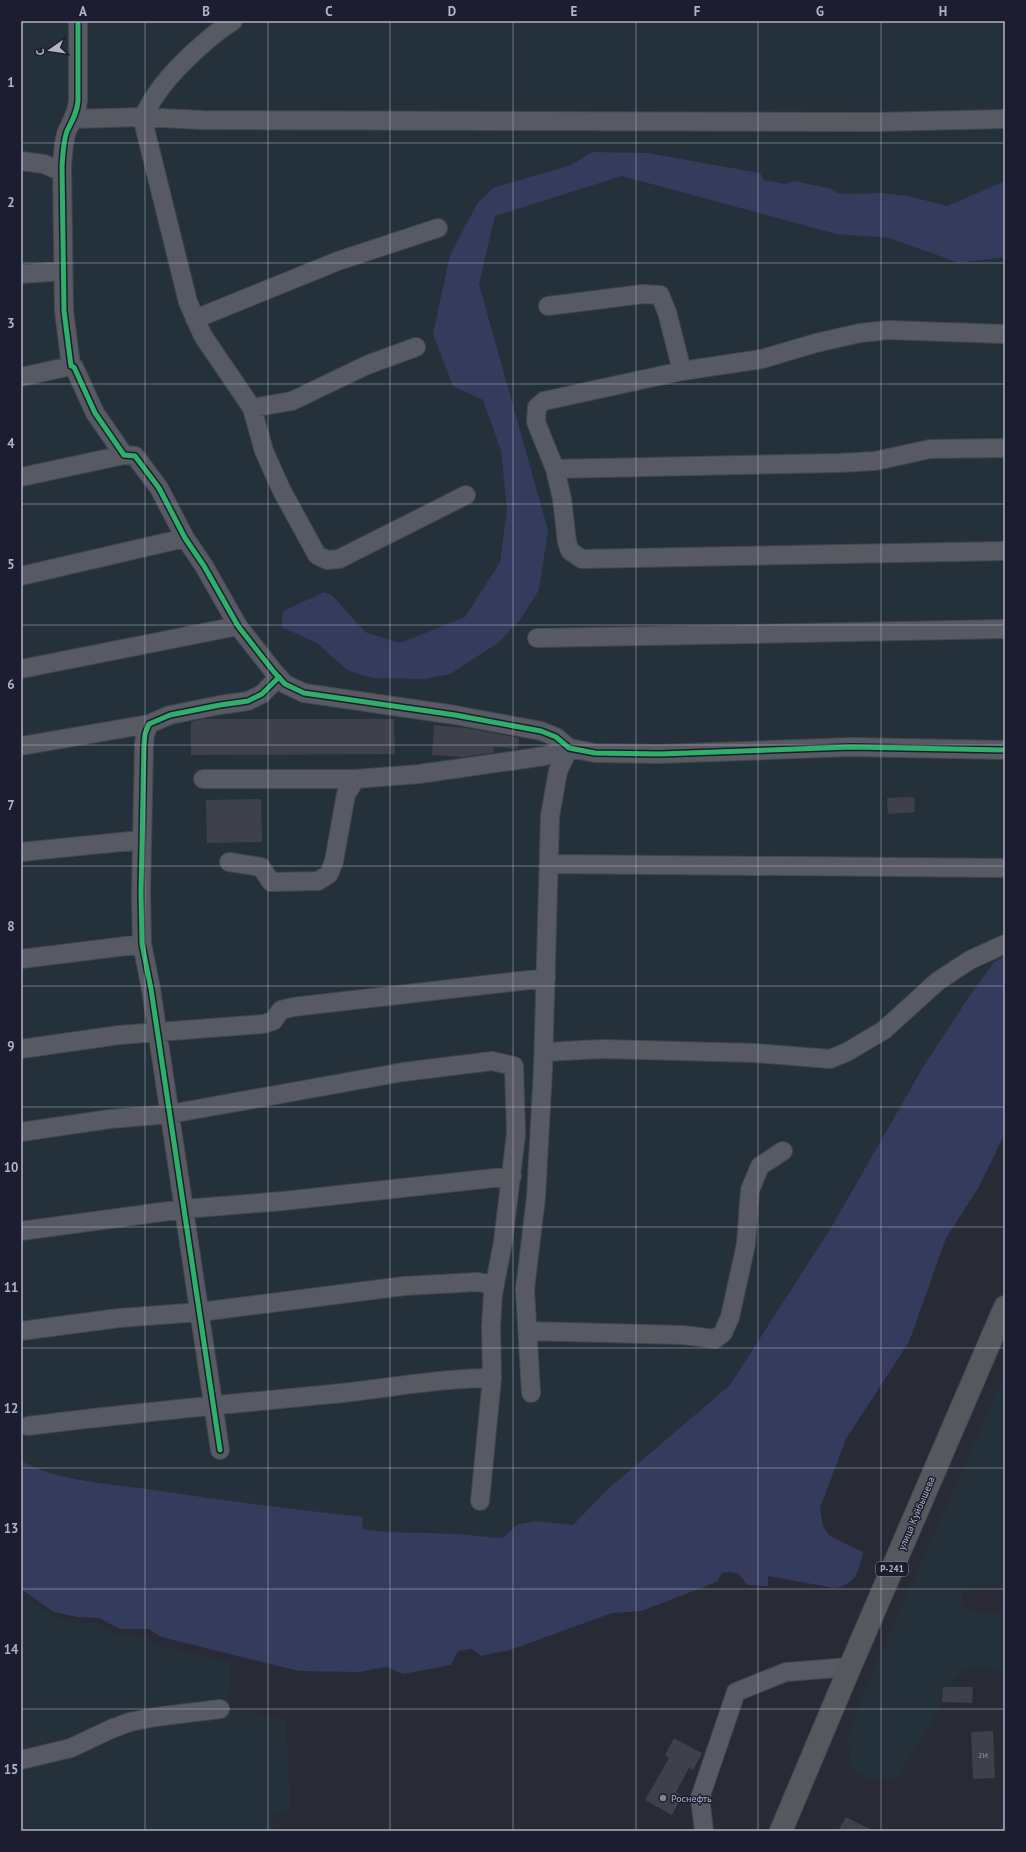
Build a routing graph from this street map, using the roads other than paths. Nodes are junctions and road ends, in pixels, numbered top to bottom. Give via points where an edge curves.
1 (78, 21) edge
2 (233, 21) edge
3 (142, 117) junction
4 (1005, 118) edge
5 (73, 119) junction
6 (21, 161) edge
7 (62, 172) junction
8 (438, 228) dead end
9 (63, 271) junction
10 (21, 274) edge
11 (548, 306) dead end
12 (195, 319) junction
13 (1005, 334) edge
14 (416, 347) dead end
15 (71, 366) junction
16 (682, 371) junction
17 (21, 377) edge
18 (252, 408) junction
19 (1005, 448) edge
20 (124, 455) junction
21 (555, 469) junction
22 (21, 477) edge
23 (466, 495) dead end
24 (185, 538) junction
25 (1005, 551) edge
26 (21, 576) edge
27 (238, 626) junction
28 (1005, 630) edge
29 (537, 638) dead end
30 (21, 669) edge
31 (279, 677) junction
32 (150, 724) junction
33 (21, 746) edge
34 (569, 748) junction
35 (1005, 750) edge
36 (203, 779) dead end
37 (356, 779) junction
38 (141, 840) junction
39 (21, 852) edge
40 (229, 862) dead end
41 (549, 864) junction
42 (1005, 868) edge
43 (142, 944) junction
44 (1005, 944) edge
45 (21, 959) edge
46 (546, 978) junction
47 (158, 1034) junction
48 (21, 1049) edge
49 (544, 1052) junction
50 (170, 1114) junction
51 (21, 1132) edge
52 (783, 1151) dead end
53 (512, 1176) junction
54 (184, 1209) junction
55 (21, 1231) edge
56 (495, 1285) junction
57 (1005, 1307) edge
58 (200, 1312) junction
59 (528, 1331) junction
60 (21, 1332) edge
61 (492, 1378) junction
62 (531, 1393) dead end
63 (214, 1405) junction
64 (28, 1426) dead end
65 (220, 1450) dead end
66 (480, 1501) dead end
67 (850, 1667) junction
68 (220, 1710) dead end
69 (21, 1760) edge
70 (704, 1831) edge
71 (782, 1831) edge

1 - 5 street via 78,102
2 - 3 street via 194,52 154,96
3 - 4 street via 202,120 860,122
3 - 5 street
3 - 12 street via 188,302
5 - 7 street via 63,149
6 - 7 street via 44,164
7 - 9 street
8 - 12 street via 338,261
9 - 10 street
9 - 15 street via 64,310
11 - 16 street via 643,294 660,295
12 - 18 street via 203,336
13 - 16 street via 888,330 860,333 762,359
14 - 18 street via 367,365 292,401
15 - 17 street
15 - 20 street via 74,367 95,413
16 - 21 street via 544,401 537,407 536,422
18 - 23 street via 264,451 282,491 314,551 322,558 339,559
19 - 21 street via 930,449 875,461 838,463
20 - 22 street
20 - 24 street via 135,456 159,488
21 - 25 street via 562,499 567,542 570,551 582,559
24 - 26 street
24 - 27 street
27 - 30 street
27 - 31 street
28 - 29 street
31 - 32 street via 262,694 248,702 170,715
31 - 34 street via 285,684 304,693 456,715 541,731 556,737
32 - 33 street
32 - 38 street via 144,745
34 - 35 street via 595,754 851,748
34 - 37 street via 545,756 419,774
34 - 41 street via 558,771 550,816
36 - 37 street
37 - 40 street via 346,794 334,861 329,874 318,881 271,882 261,867
38 - 39 street
38 - 43 street
41 - 42 street
41 - 46 street
43 - 45 street
43 - 47 street
44 - 49 street via 970,960 938,981 884,1030 830,1059 755,1053 603,1049
46 - 47 street via 293,1006 282,1010 273,1021 263,1024
46 - 49 street
47 - 48 street via 119,1035
47 - 50 street
49 - 59 street via 536,1197 525,1289
50 - 51 street via 110,1119
50 - 53 street via 404,1072 492,1061 514,1066 516,1134
50 - 54 street
52 - 59 street via 760,1166 750,1190 746,1244 730,1317 723,1333 715,1339 683,1335
53 - 54 street
53 - 56 street
54 - 55 street
54 - 58 street
56 - 58 street via 477,1282 404,1286
56 - 61 street via 491,1327
57 - 67 highway, улица Куйбышева / Р-241
58 - 60 street via 119,1318
58 - 63 street
59 - 62 street
61 - 63 street via 466,1378
61 - 66 street
63 - 64 street
63 - 65 street
67 - 70 street via 786,1672 736,1692 700,1798
67 - 71 highway, улица Куйбышева / Р-241
68 - 69 street via 130,1722 71,1748

